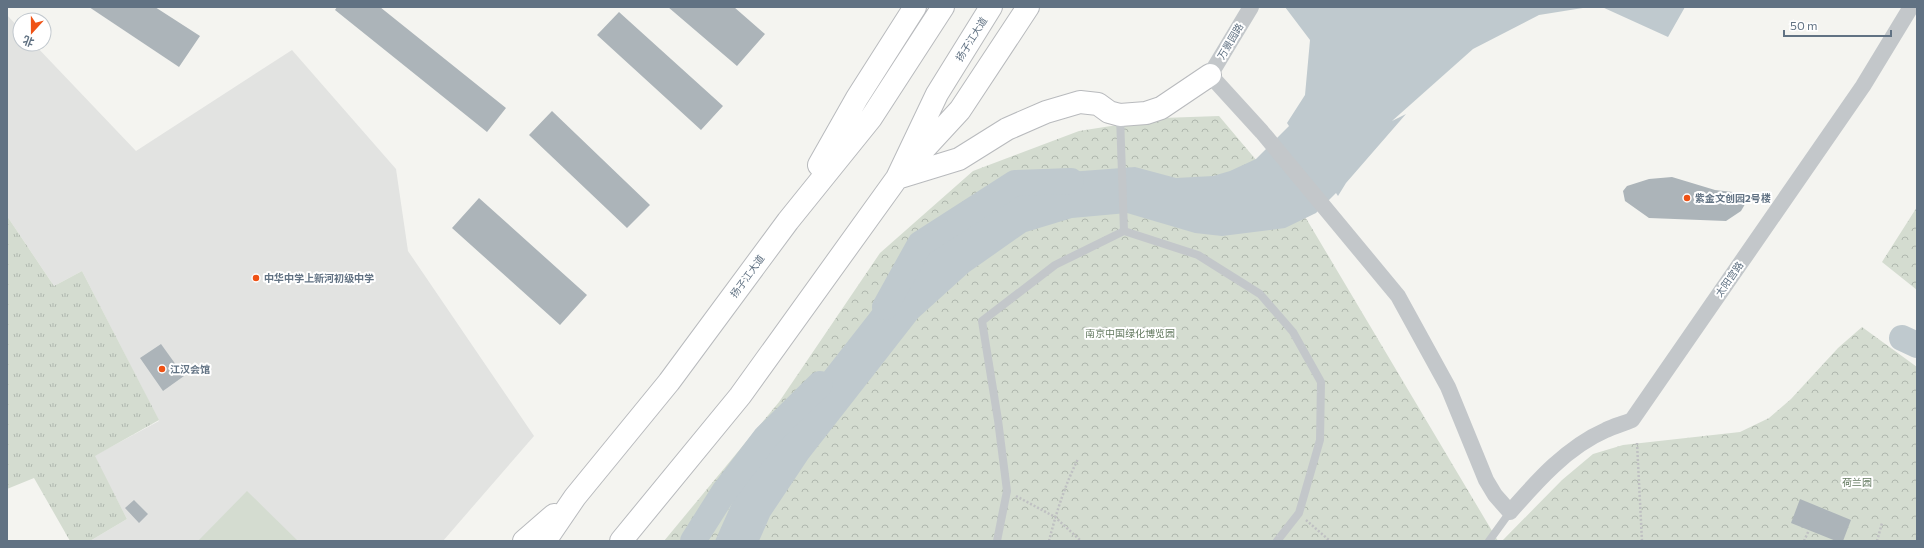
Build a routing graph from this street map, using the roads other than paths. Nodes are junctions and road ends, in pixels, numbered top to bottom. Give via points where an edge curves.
1 (915, 7) edge
2 (944, 7) edge
3 (991, 7) edge
4 (1028, 7) edge
5 (1251, 7) edge
6 (1911, 7) edge
7 (1210, 75) junction
8 (1120, 115) junction
9 (897, 178) junction
10 (788, 221) junction
11 (1124, 231) junction
12 (575, 497) junction
13 (1510, 512) junction
14 (524, 541) edge
15 (545, 541) edge
16 (621, 541) edge
17 (996, 541) edge
18 (1277, 541) edge
19 (1489, 541) edge

1 - 10 highway via 856,98
2 - 10 highway, 扬子江大道 via 871,118
3 - 9 highway, 扬子江大道 via 937,94
4 - 9 highway via 960,110
5 - 7 street, 万景园路
6 - 13 street, 太阳宫路 via 1863,86 1632,420 1605,430 1574,450 1548,470
7 - 8 highway via 1161,108 1146,113
7 - 13 street via 1262,132 1398,296 1448,387 1486,480
8 - 9 highway via 1109,112 1098,104 1080,102 1046,112 1006,129 959,159
8 - 11 lane
9 - 16 highway, 扬子江大道 via 740,396
10 - 12 highway, 扬子江大道 via 669,382
11 - 17 lane via 1055,265 982,321 1007,491
11 - 18 lane via 1198,255 1260,294 1293,332 1321,382 1320,440 1299,513
12 - 14 highway
12 - 15 highway, 扬子江大道
13 - 19 lane

